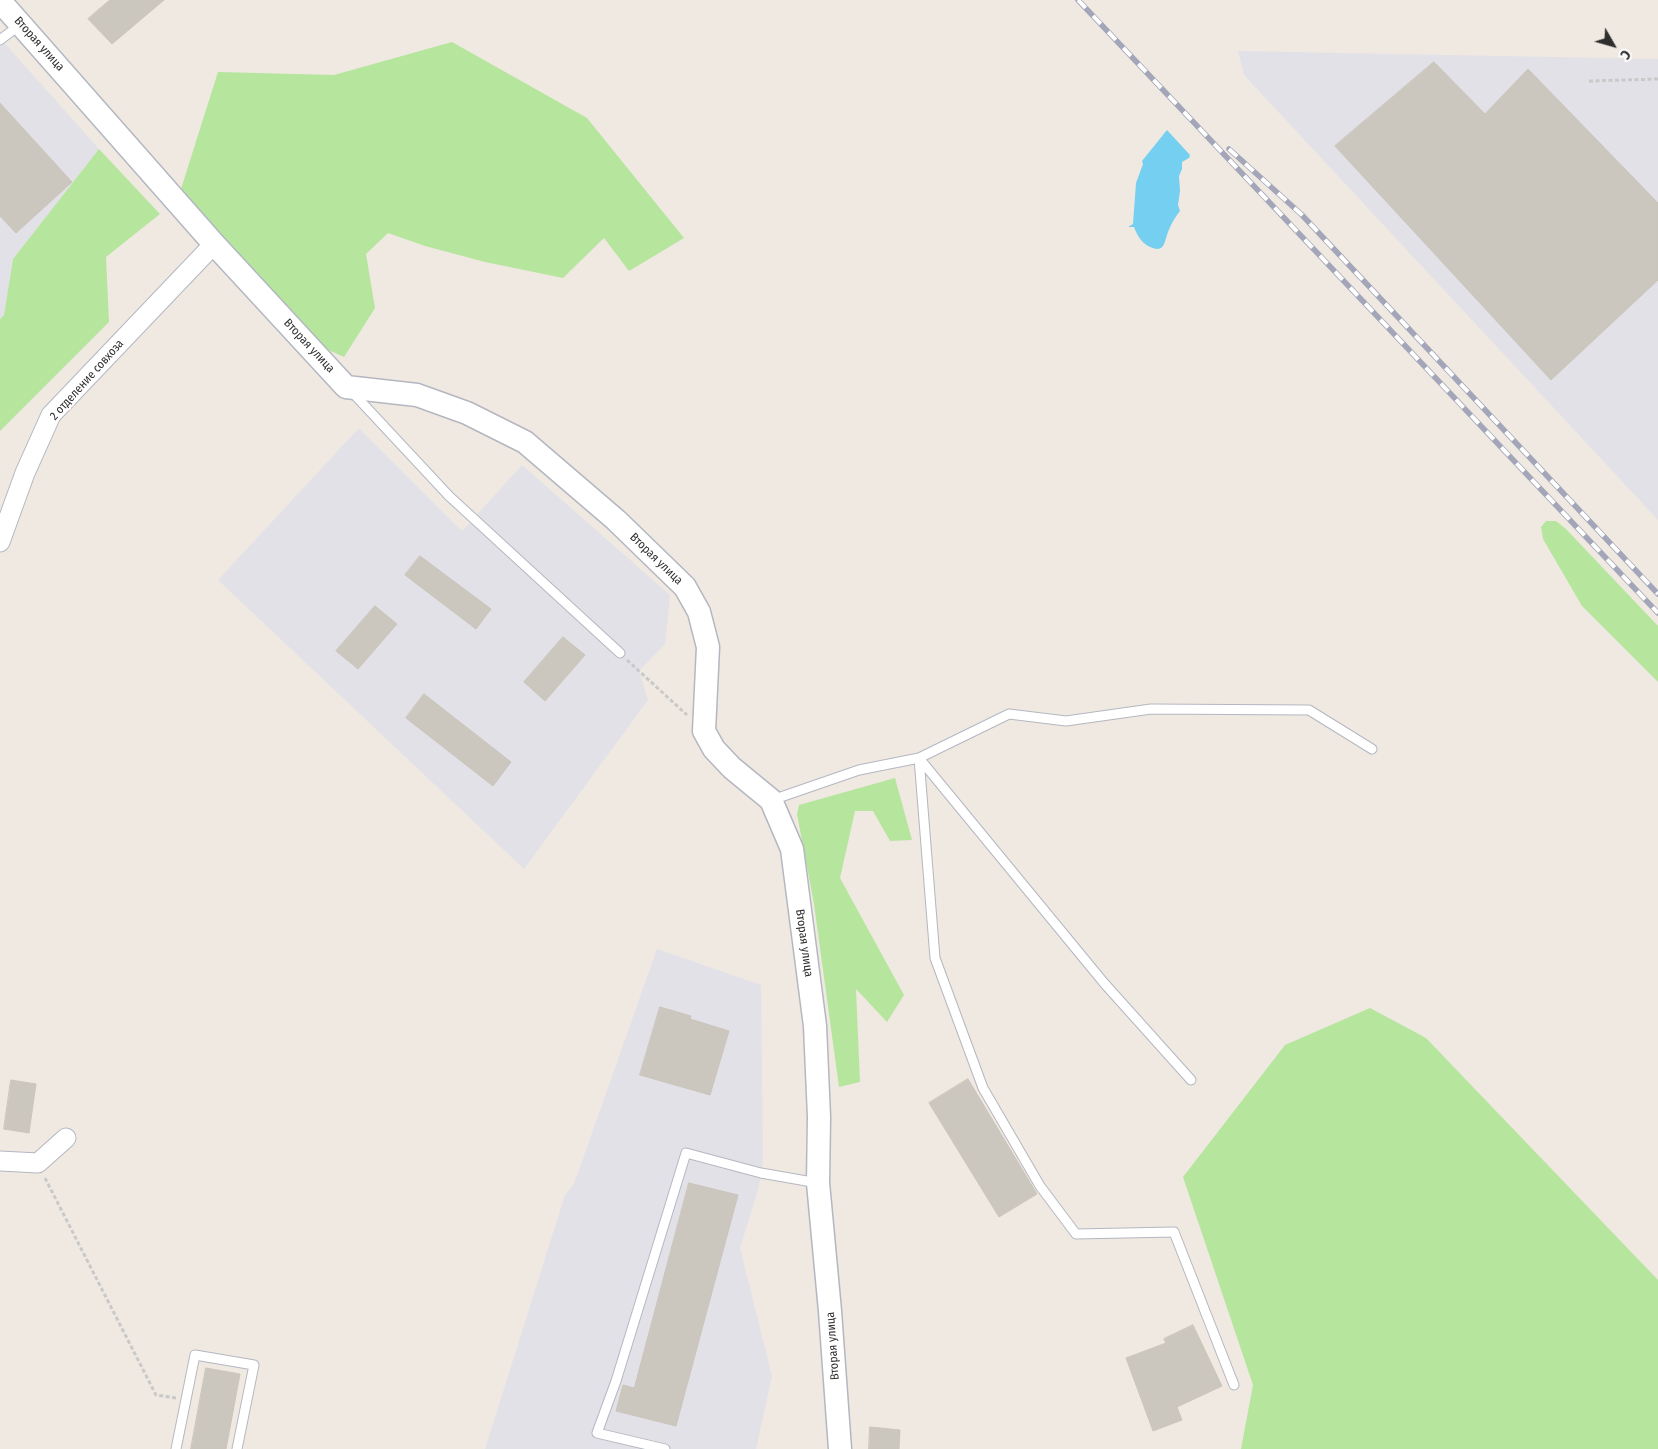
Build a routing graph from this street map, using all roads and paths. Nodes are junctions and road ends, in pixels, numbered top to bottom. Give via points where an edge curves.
1 (0, 1) edge
2 (21, 24) junction
3 (0, 40) edge
4 (1658, 79) edge
5 (1589, 81) dead end
6 (214, 244) junction
7 (346, 387) junction
8 (0, 542) edge
9 (620, 654) dead end
10 (638, 671) dead end
11 (704, 731) junction
12 (1372, 749) dead end
13 (919, 758) junction
14 (772, 800) junction
15 (1190, 1080) dead end
16 (66, 1138) dead end
17 (0, 1161) edge
18 (38, 1163) junction
19 (818, 1183) junction
20 (1234, 1385) dead end
21 (186, 1400) junction
22 (176, 1449) edge
23 (237, 1449) edge
24 (665, 1449) edge
25 (840, 1449) edge

1 - 2 street, Вторая улица
2 - 3 lane
2 - 6 street, Вторая улица
4 - 5 path
6 - 7 street, Вторая улица
6 - 8 street, 2 отделение совхоза via 51,415 25,473
7 - 9 lane via 455,501
7 - 11 street, Вторая улица via 417,395 467,414 525,442 616,520 685,588 699,612 708,646
10 - 11 path
11 - 14 street, Вторая улица via 714,749 732,768
12 - 13 lane via 1309,710 1151,709 1066,721 1009,714
13 - 14 lane via 858,770
13 - 15 lane via 1104,983
13 - 20 lane via 936,958 983,1088 1040,1186 1076,1234 1174,1232
14 - 19 street, Вторая улица via 792,849 815,1026 820,1117
16 - 18 street
17 - 18 street
18 - 21 path via 156,1395
19 - 24 lane via 761,1173 686,1153 597,1433
19 - 25 street, Вторая улица
21 - 22 lane
21 - 23 lane via 195,1355 254,1366

